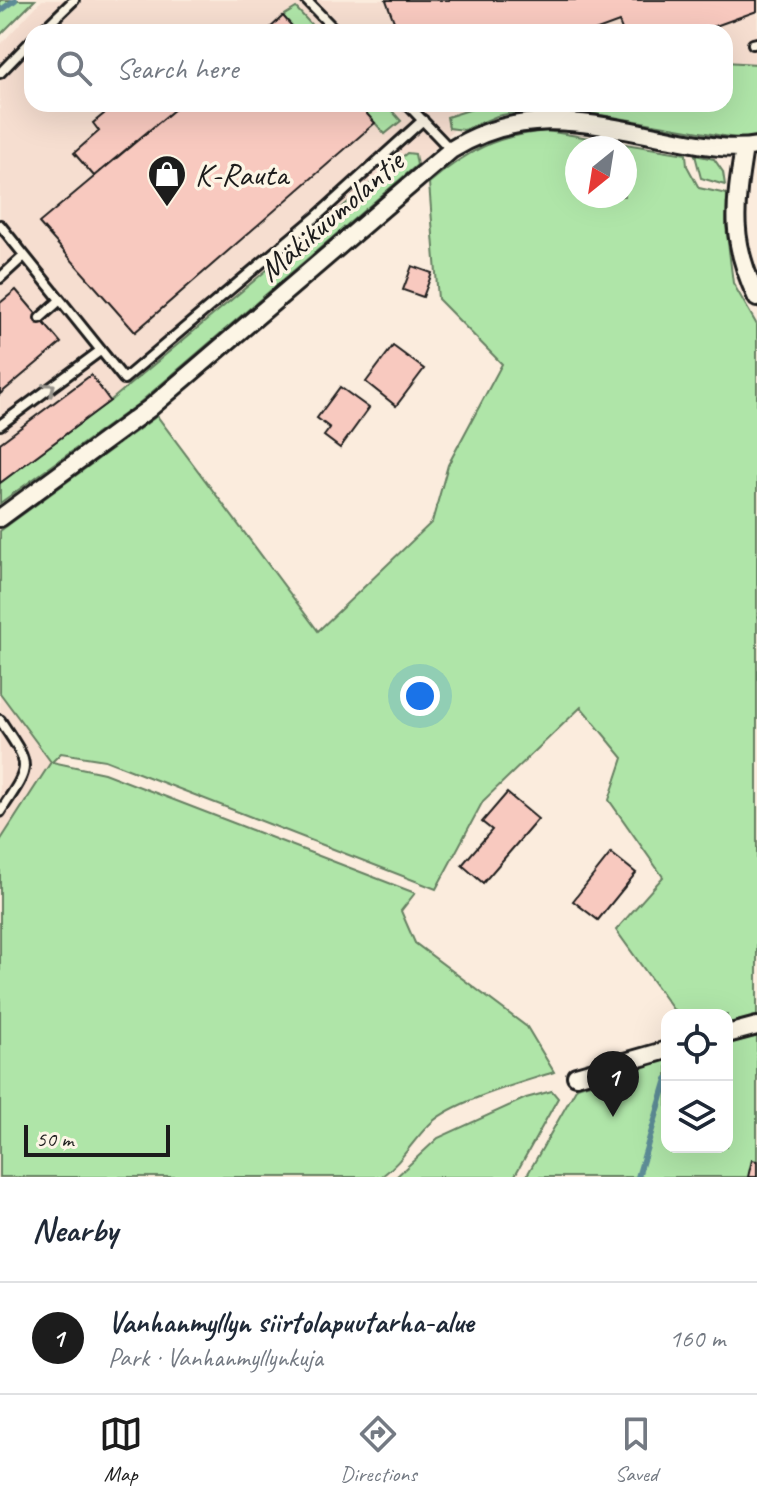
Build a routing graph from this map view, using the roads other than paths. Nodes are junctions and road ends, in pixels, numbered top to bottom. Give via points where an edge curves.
1 (74, 0) edge
2 (306, 0) edge
3 (49, 24) edge
4 (329, 24) edge
5 (24, 48) edge
6 (0, 73) edge
7 (415, 112) edge
8 (423, 120) junction
9 (751, 147) edge
10 (451, 150) junction
11 (0, 225) edge
12 (24, 256) junction
13 (0, 278) edge
14 (757, 298) edge
15 (59, 301) junction
16 (40, 318) dead end
17 (100, 351) junction
18 (0, 425) edge
19 (0, 518) edge
20 (0, 720) edge
21 (0, 812) edge
22 (757, 1026) edge
23 (733, 1032) edge
24 (661, 1052) edge
25 (576, 1076) dead end

1 - 3 lane
2 - 4 lane
5 - 6 lane
7 - 8 lane
8 - 10 lane
8 - 17 lane via 124,379
9 - 10 street, Mäkikuumolantie via 543,119 499,126
9 - 14 street via 737,191 736,246
10 - 19 street, Mäkikuumolantie via 150,408
11 - 12 lane
12 - 13 lane
12 - 15 lane
15 - 16 lane
15 - 17 lane
18 -> 17 lane
20 - 21 lane via 26,758 25,774
22 - 23 street
24 - 25 street

